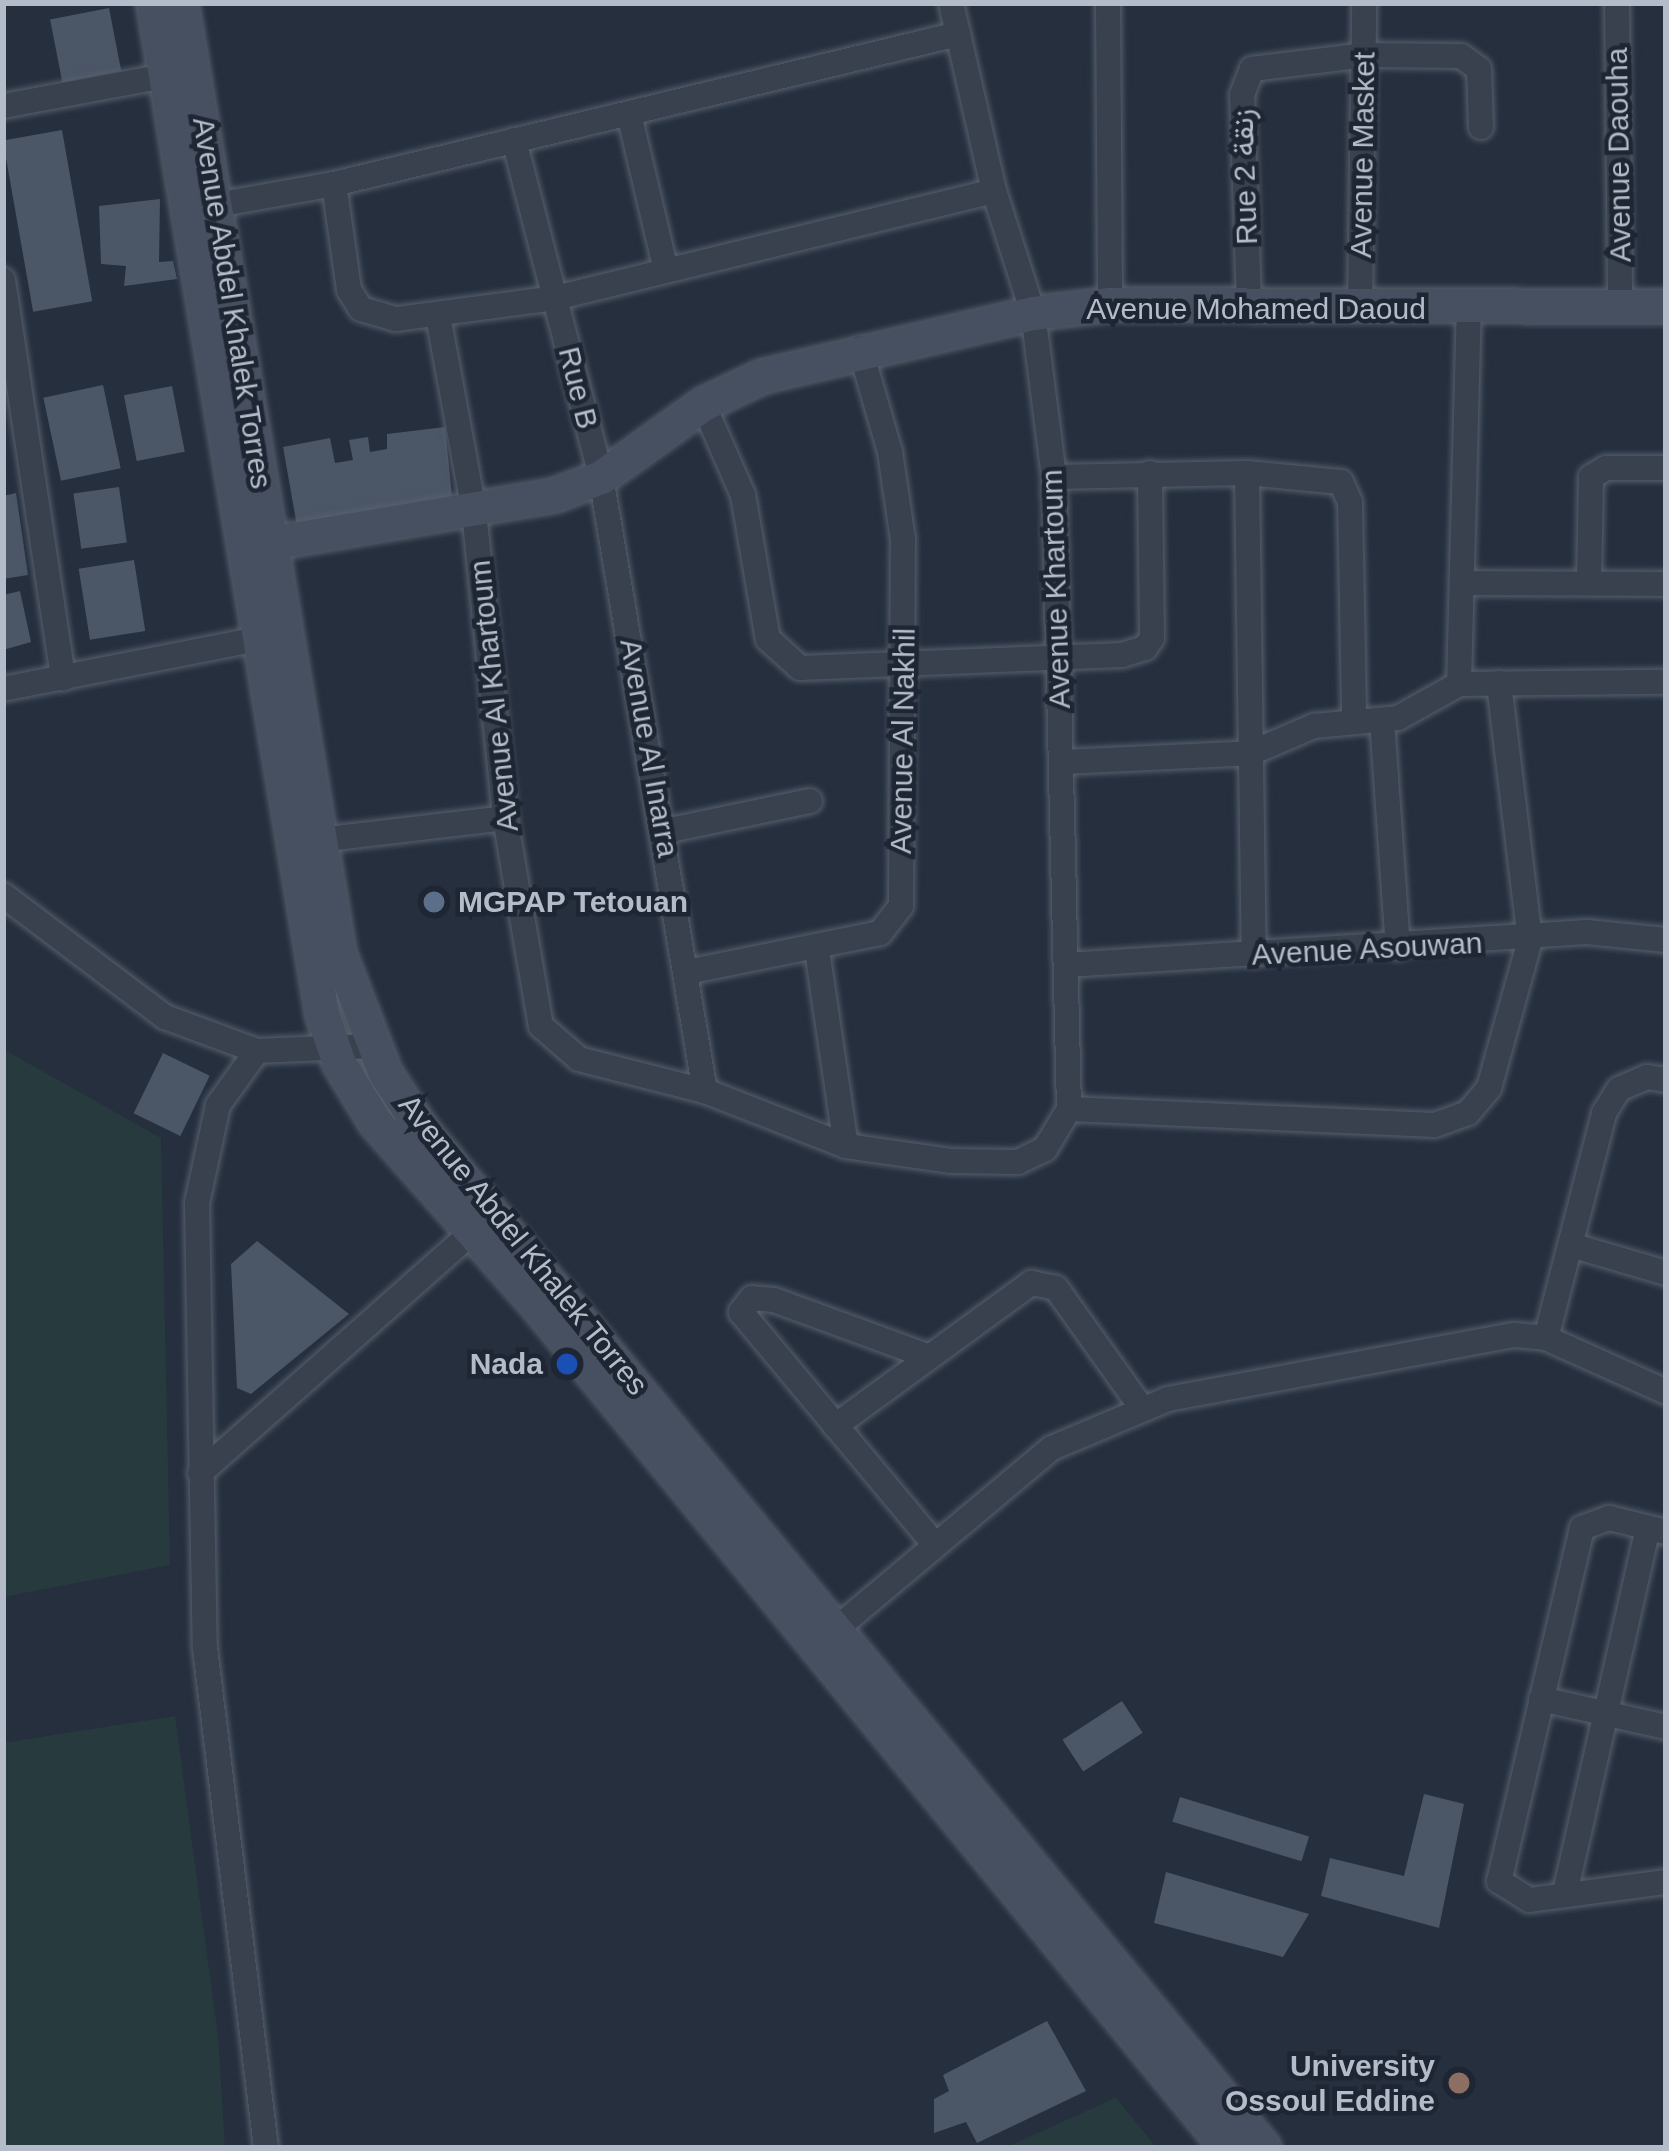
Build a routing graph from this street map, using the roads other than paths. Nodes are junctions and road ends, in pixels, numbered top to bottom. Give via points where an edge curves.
1 (153, 3) edge
2 (181, 3) edge
3 (951, 3) edge
4 (1108, 3) edge
5 (1364, 3) edge
6 (1617, 3) edge
7 (958, 34) junction
8 (1366, 55) junction
9 (165, 76) junction
10 (3, 106) edge
11 (629, 114) junction
12 (1481, 127) dead end
13 (514, 140) junction
14 (334, 184) junction
15 (994, 191) junction
16 (216, 205) junction
17 (666, 270) junction
18 (3, 280) edge
19 (555, 298) junction
20 (1110, 304) junction
21 (1249, 304) junction
22 (1666, 306) edge
23 (1360, 307) junction
24 (1620, 307) junction
25 (1469, 311) junction
26 (1034, 313) junction
27 (438, 316) junction
28 (860, 348) junction
29 (703, 404) junction
30 (30, 460) junction
31 (3, 464) edge
32 (1666, 468) edge
33 (1247, 472) junction
34 (1150, 473) junction
35 (601, 477) junction
36 (1054, 477) junction
37 (473, 512) junction
38 (257, 545) junction
39 (1464, 583) junction
40 (1589, 584) junction
41 (1666, 584) edge
42 (259, 639) junction
43 (1057, 658) junction
44 (905, 663) junction
45 (63, 679) junction
46 (1666, 682) edge
47 (1459, 683) junction
48 (1499, 683) junction
49 (3, 689) edge
50 (1354, 719) junction
51 (1382, 720) junction
52 (1251, 753) junction
53 (1064, 761) junction
54 (810, 801) dead end
55 (505, 818) junction
56 (665, 831) junction
57 (319, 840) junction
58 (3, 896) edge
59 (1530, 940) junction
60 (1666, 940) edge
61 (1398, 947) junction
62 (817, 950) junction
63 (1253, 955) junction
64 (1066, 965) junction
65 (687, 972) junction
66 (372, 1046) junction
67 (256, 1052) junction
68 (335, 1052) junction
69 (1666, 1080) edge
70 (704, 1090) junction
71 (1069, 1109) junction
72 (846, 1146) junction
73 (472, 1232) junction
74 (1574, 1246) junction
75 (1666, 1273) edge
76 (1546, 1338) junction
77 (927, 1356) junction
78 (1666, 1392) edge
79 (1141, 1407) junction
80 (835, 1426) junction
81 (200, 1473) junction
82 (1657, 1530) edge
83 (934, 1544) junction
84 (826, 1637) junction
85 (1541, 1699) junction
86 (1605, 1714) junction
87 (1666, 1727) edge
88 (1664, 1877) edge
89 (1565, 1892) junction
90 (266, 2148) edge
91 (1227, 2148) edge
92 (1264, 2148) edge

1 - 9 main road, Avenue Abdel Khalek Torres
2 - 16 main road, Avenue Abdel Khalek Torres
3 - 7 street, Avenue Khartoum
4 - 20 street
5 - 8 street, Avenue Masket
6 - 24 street, Avenue Daouha
7 - 11 street
7 - 15 street, Avenue Khartoum
8 - 12 street via 1474,62
8 - 21 street, Rue 2 زنقة via 1267,61 1252,69 1242,95
8 - 23 street, Avenue Masket
9 - 10 street
9 - 38 main road, Avenue Abdel Khalek Torres
11 - 13 street
11 - 17 street
13 - 14 street
13 - 19 street, Rue B
14 - 16 street
14 - 27 street via 349,290 361,309 396,320
15 - 17 street
15 - 26 street, Avenue Khartoum
16 - 38 main road, Avenue Abdel Khalek Torres
17 - 19 street
18 - 30 street
19 - 27 street
19 - 35 street, Rue B
20 - 21 main road, Avenue Mohamed Daoud
20 - 26 main road, Avenue Mohamed Daoud
21 - 23 main road, Avenue Mohamed Daoud
22 - 24 main road, Avenue Mohamed Daoud
23 - 25 main road, Avenue Mohamed Daoud
24 - 25 main road, Avenue Mohamed Daoud
25 - 39 street
26 - 28 main road, Avenue Mohamed Daoud
26 - 36 street, Avenue Khartoum
27 - 37 street, Avenue Al Khartoum
28 - 29 main road, Avenue Mohamed Daoud via 807,359
28 - 44 street, Avenue Al Nakhil via 898,502
29 - 35 main road, Avenue Mohamed Daoud
29 - 44 street via 742,495 774,652 800,668
30 - 31 street
30 - 45 street
32 - 40 street via 1606,468 1592,477
33 - 34 street
33 - 50 street via 1333,479 1347,488
33 - 52 street
34 - 36 street
34 - 43 street via 1152,638 1134,652
35 - 37 main road, Avenue Mohamed Daoud
35 - 56 street, Avenue Al Inarra
36 - 43 street, Avenue Khartoum
37 - 38 main road, Avenue Mohamed Daoud
37 - 55 street, Avenue Al Khartoum
38 - 42 main road, Avenue Abdel Khalek Torres
38 - 57 main road, Avenue Abdel Khalek Torres
39 - 40 street
39 - 47 street
40 - 41 street
42 - 45 street
42 - 68 main road, Avenue Abdel Khalek Torres
43 - 44 street
43 - 53 street, Avenue Khartoum
44 - 62 street, Avenue Al Nakhil via 897,918 880,932
45 - 49 street
46 - 48 street
47 - 48 street
47 - 51 street via 1419,709
48 - 59 street
50 - 51 street
50 - 52 street
51 - 61 street
52 - 53 street
52 - 63 street
53 - 64 street, Avenue Khartoum
54 - 56 street
55 - 57 street
55 - 70 street, Avenue Al Khartoum via 542,1026 580,1060
56 - 65 street, Avenue Al Inarra
57 - 66 main road, Avenue Abdel Khalek Torres via 339,954
58 - 67 street via 165,1017
59 - 60 street, Avenue Asouwan via 1587,932
59 - 61 street, Avenue Asouwan
59 - 71 street via 1490,1088 1454,1121
61 - 63 street, Avenue Asouwan
62 - 65 street, Avenue Al Nakhil
62 - 72 street
63 - 64 street, Avenue Asouwan
64 - 71 street, Avenue Khartoum
65 - 70 street, Avenue Al Inarra
66 - 68 street
66 - 84 main road, Avenue Abdel Khalek Torres via 422,1130
67 - 68 street
67 - 81 street via 218,1105 200,1187
68 - 73 main road, Avenue Abdel Khalek Torres via 375,1122
69 - 74 street via 1647,1077 1619,1088 1604,1113
70 - 72 street
71 - 72 street via 1046,1149 1018,1162 896,1158
73 - 81 street
73 - 84 main road, Avenue Abdel Khalek Torres
74 - 75 street
74 - 76 street
76 - 78 street
76 - 79 street via 1478,1337
77 - 79 street via 1018,1290 1044,1282
77 - 80 street
77 - 80 street via 773,1300 744,1303 754,1337
79 - 83 street via 1052,1448
80 - 83 street
81 - 90 street via 205,1648
82 - 85 street via 1594,1517 1582,1528
82 - 86 street
83 - 84 street
84 - 91 main road, Avenue Abdel Khalek Torres
84 - 92 main road, Avenue Abdel Khalek Torres
85 - 86 street
85 - 89 street via 1499,1881 1529,1900
86 - 87 street
86 - 89 street
88 - 89 street

